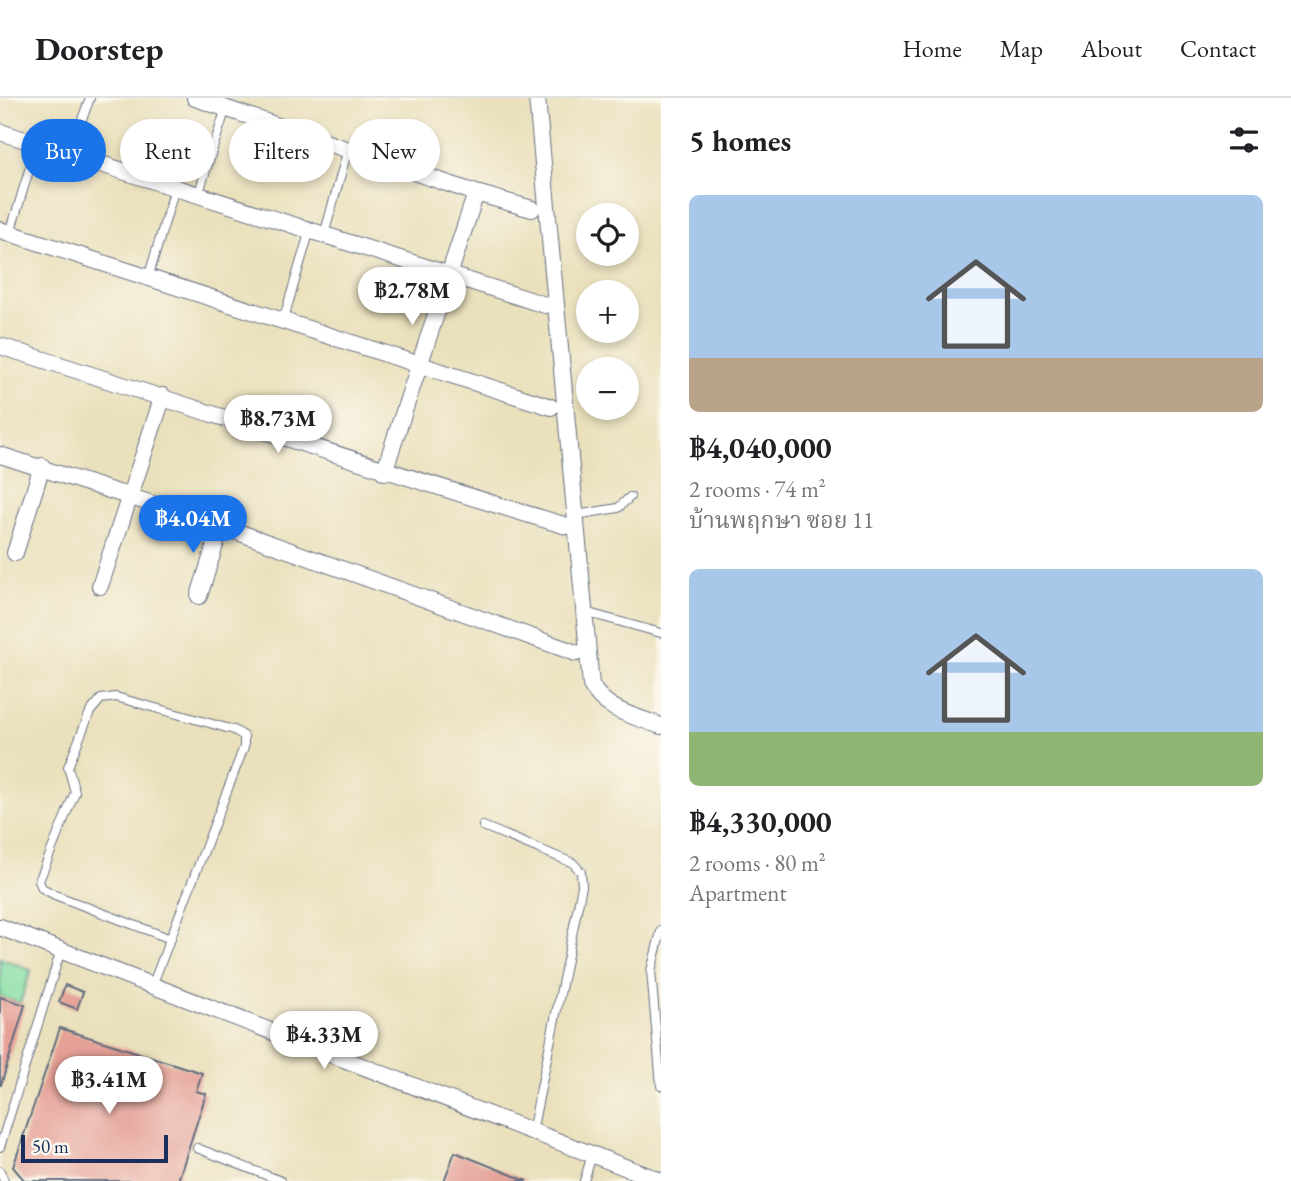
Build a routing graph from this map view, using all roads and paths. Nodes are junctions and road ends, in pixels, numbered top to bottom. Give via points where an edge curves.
1 (89, 98) edge
2 (194, 98) edge
3 (537, 98) edge
4 (226, 108) junction
5 (82, 119) edge
6 (0, 132) edge
7 (21, 139) edge
8 (348, 149) joint
9 (106, 167) edge
10 (440, 181) edge
11 (23, 182) edge
12 (175, 188) junction
13 (476, 193) junction
14 (198, 195) junction
15 (532, 209) dead end
16 (5, 231) edge
17 (317, 233) junction
18 (448, 276) junction
19 (148, 278) junction
20 (545, 305) dead end
21 (283, 321) junction
22 (0, 346) edge
23 (418, 367) junction
24 (163, 396) junction
25 (551, 407) dead end
26 (0, 455) edge
27 (42, 466) junction
28 (384, 472) junction
29 (130, 496) junction
30 (630, 497) dead end
31 (572, 520) junction
32 (221, 526) junction
33 (15, 553) dead end
34 (100, 586) dead end
35 (199, 596) dead end
36 (585, 612) junction
37 (661, 633) edge
38 (576, 653) dead end
39 (661, 726) edge
40 (483, 826) dead end
41 (0, 927) edge
42 (661, 931) edge
43 (171, 939) junction
44 (61, 950) junction
45 (152, 986) junction
46 (661, 1086) edge
47 (532, 1132) junction
48 (0, 1147) edge
49 (198, 1148) dead end
50 (592, 1155) junction
51 (0, 1171) edge
52 (4, 1181) edge
53 (281, 1181) edge
54 (584, 1181) edge
55 (661, 1181) edge

1 - 5 lane
2 - 4 street
3 - 31 street
4 - 8 street
4 - 14 lane
6 - 7 street
8 - 17 lane
9 - 12 street
10 - 13 street
11 - 16 lane
12 - 14 street
12 - 19 lane
13 - 15 street
13 - 18 street
14 - 17 street
16 - 19 street
17 - 18 street
17 - 21 lane
18 - 20 street
18 - 23 street
19 - 21 street
21 - 23 street
22 - 24 street
23 - 25 street
23 - 28 street
24 - 28 street
24 - 29 street
26 - 27 street
27 - 29 street
27 - 33 street
28 - 31 street
29 - 32 street
29 - 34 street
30 - 31 lane via 618,508
31 - 36 street
32 - 35 street
32 - 38 street
36 - 37 lane
36 - 39 street via 591,685 598,698
40 - 47 lane via 573,863 581,872 580,899
41 - 44 street
42 - 46 lane via 651,971
43 - 43 lane via 244,747 244,736 116,698 101,699 90,712 68,767 75,792 39,881 55,895
43 - 45 lane
44 - 45 street
44 - 48 lane
45 - 47 street
47 - 50 street
49 - 53 lane
50 - 54 lane
50 - 55 street
51 - 52 lane

